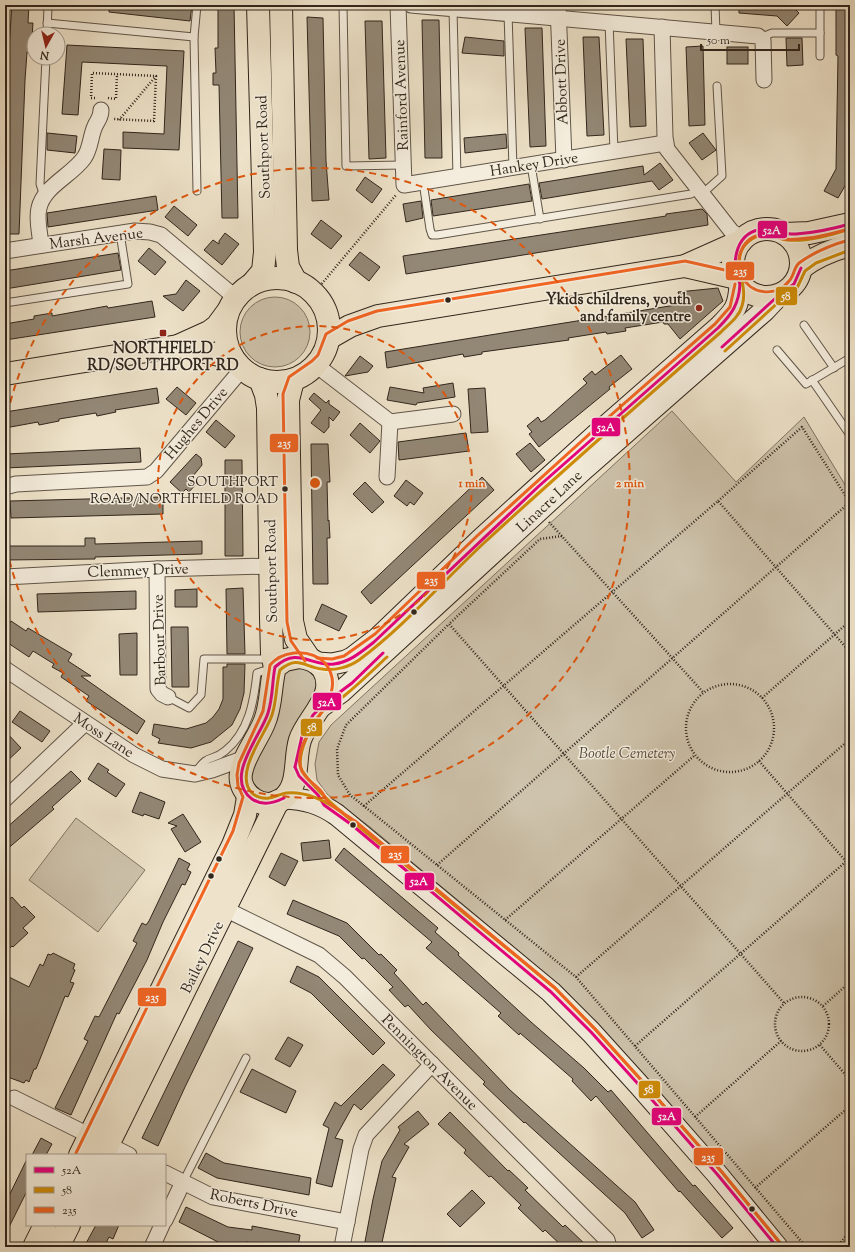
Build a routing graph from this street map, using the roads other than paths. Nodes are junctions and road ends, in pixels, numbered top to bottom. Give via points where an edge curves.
1 (48, 5) edge
2 (197, 5) edge
3 (258, 5) edge
4 (281, 5) edge
5 (343, 5) edge
6 (398, 5) edge
7 (411, 5) edge
8 (715, 5) edge
9 (820, 5) edge
10 (453, 8) junction
11 (559, 11) edge
12 (508, 13) junction
13 (609, 22) junction
14 (47, 23) joint
15 (662, 27) junction
16 (716, 32) junction
17 (820, 32) junction
18 (194, 37) junction
19 (762, 37) junction
20 (820, 56) dead end
21 (46, 66) edge
22 (764, 80) dead end
23 (717, 86) dead end
24 (101, 114) road end
25 (665, 143) junction
26 (614, 151) junction
27 (564, 160) junction
28 (403, 165) junction
29 (532, 165) junction
30 (513, 168) junction
31 (457, 177) junction
32 (423, 182) junction
33 (404, 185) joint
34 (197, 191) dead end
35 (700, 191) junction
36 (44, 196) junction
37 (540, 219) junction
38 (850, 224) edge
39 (120, 233) junction
40 (785, 234) junction
41 (742, 240) junction
42 (41, 244) junction
43 (850, 245) edge
44 (5, 251) edge
45 (685, 266) junction
46 (801, 268) junction
47 (738, 281) junction
48 (296, 282) junction
49 (779, 295) junction
50 (317, 297) junction
51 (239, 298) junction
52 (5, 304) edge
53 (378, 316) junction
54 (804, 325) dead end
55 (329, 338) junction
56 (178, 346) junction
57 (777, 350) dead end
58 (850, 358) edge
59 (316, 365) junction
60 (834, 368) junction
61 (245, 369) junction
62 (5, 374) edge
63 (293, 380) junction
64 (812, 380) junction
65 (453, 414) dead end
66 (390, 422) junction
67 (850, 435) edge
68 (387, 477) dead end
69 (5, 487) edge
70 (270, 566) junction
71 (157, 569) junction
72 (5, 577) edge
73 (313, 661) junction
74 (5, 669) edge
75 (275, 670) junction
76 (168, 697) joint
77 (319, 708) junction
78 (85, 723) junction
79 (246, 758) junction
80 (295, 767) junction
81 (212, 770) junction
82 (195, 774) junction
83 (245, 791) junction
84 (5, 798) edge
85 (281, 800) junction
86 (324, 805) junction
87 (225, 909) junction
88 (246, 1058) dead end
89 (432, 1064) junction
90 (14, 1098) dead end
91 (100, 1144) edge
92 (82, 1154) edge
93 (127, 1154) edge
94 (166, 1174) edge
95 (183, 1182) junction
96 (166, 1218) edge
97 (347, 1222) junction
98 (44, 1226) edge
99 (68, 1226) edge
100 (162, 1226) edge
101 (34, 1247) edge
102 (58, 1247) edge
103 (152, 1247) edge
104 (342, 1247) edge
105 (609, 1247) edge
106 (777, 1247) edge

1 - 14 lane
2 - 18 lane
3 - 51 main road, Southport Road via 265,252 263,271
4 - 48 main road, Southport Road via 286,250 288,268
5 - 28 lane via 346,166
6 - 28 street, Rainford Avenue
7 - 10 street
8 - 16 lane
9 - 17 lane
10 - 12 street
10 - 31 lane
11 - 12 street
11 - 13 street
11 - 27 street, Abbott Drive
12 - 30 lane
13 - 15 street
13 - 26 lane
14 - 18 lane
15 - 16 street
15 - 25 street
16 - 19 street
17 - 19 lane via 772,33
17 - 20 lane
18 - 34 lane
19 - 22 street
21 - 36 lane via 40,184
23 - 35 lane via 722,176
24 - 36 street via 83,158
25 - 26 street, Hankey Drive
25 - 35 street via 668,152
26 - 27 street, Hankey Drive
27 - 29 street, Hankey Drive
28 - 33 street, Rainford Avenue
29 - 30 street, Hankey Drive
29 - 37 lane
30 - 31 street, Hankey Drive
31 - 32 street, Hankey Drive
32 - 33 street, Hankey Drive
32 - 37 lane via 432,235
35 - 37 lane
35 - 41 street via 732,232
36 - 42 street via 38,214
38 - 40 main road via 809,233
39 - 42 street, Marsh Avenue
39 - 51 street, Marsh Avenue via 142,231 161,236
39 - 52 lane via 128,284
40 - 41 main road via 765,229 755,231
40 - 46 main road via 799,251
41 - 45 main road
41 - 47 main road via 733,259
42 - 44 street, Marsh Avenue
43 - 46 main road via 813,259
45 - 47 main road
45 - 53 main road
46 - 49 main road via 794,284
47 - 49 main road via 748,292 761,297
47 - 73 street, Linacre Lane via 739,301 734,312 723,323 480,540 378,638 346,661 332,664
48 - 50 main road
48 - 51 main road via 274,278
49 - 77 street, Linacre Lane via 341,692
50 - 53 main road via 356,314
50 - 55 main road via 328,319
51 - 56 main road, Southport Road via 217,326
51 - 61 main road via 225,335 228,347
53 - 55 main road via 350,326
54 - 60 lane
55 - 59 main road
56 - 61 main road
56 - 62 main road
57 - 64 lane via 806,384
58 - 60 lane
59 - 63 main road
59 - 66 street
60 - 64 lane
61 - 63 main road via 276,382
61 - 69 street, Hughes Drive via 156,471 147,477 16,484
61 - 70 main road, Southport Road via 266,395 268,408
63 - 73 main road, Southport Road via 288,400 292,621 296,639
64 - 67 lane
65 - 66 street
66 - 68 street
70 - 71 street, Clemmey Drive
70 - 75 main road, Southport Road via 272,654
71 - 72 street, Clemmey Drive
71 - 76 street, Barbour Drive via 158,689
73 - 75 main road via 299,658 285,660
73 - 77 main road, Southport Road via 325,674 327,687
74 - 78 street, Moss Lane
75 - 76 lane, Barbour Drive via 266,659 204,659 202,695 190,708
75 - 79 main road, Southport Road via 266,717
75 - 82 lane via 257,674 254,702 238,738 225,752 204,760
77 - 80 main road, Bailey Drive via 303,731
78 - 82 street, Moss Lane via 148,763 173,772
78 - 84 street
79 - 81 street, Moss Lane
79 - 83 main road, Bailey Drive via 241,774
80 - 85 main road, Bailey Drive via 292,787
80 - 86 street via 299,776
81 - 82 street, Moss Lane
81 - 83 street via 230,777
83 - 85 main road via 265,803
83 - 91 main road, Bailey Drive via 244,815 233,845
85 - 86 street via 309,801
85 - 87 main road, Bailey Drive
86 - 106 street via 352,825 551,992 639,1084
87 - 89 street, Pennington Avenue via 329,962
87 - 91 main road, Bailey Drive
88 - 95 lane
89 - 97 street via 366,1134
89 - 105 street, Pennington Avenue via 607,1240
90 - 91 street
91 - 92 main road, Bailey Drive
91 - 93 street
94 - 95 street, Roberts Drive
95 - 96 street
95 - 97 street, Roberts Drive via 213,1197
97 - 104 street
98 - 101 main road
99 - 102 main road
100 - 103 street

